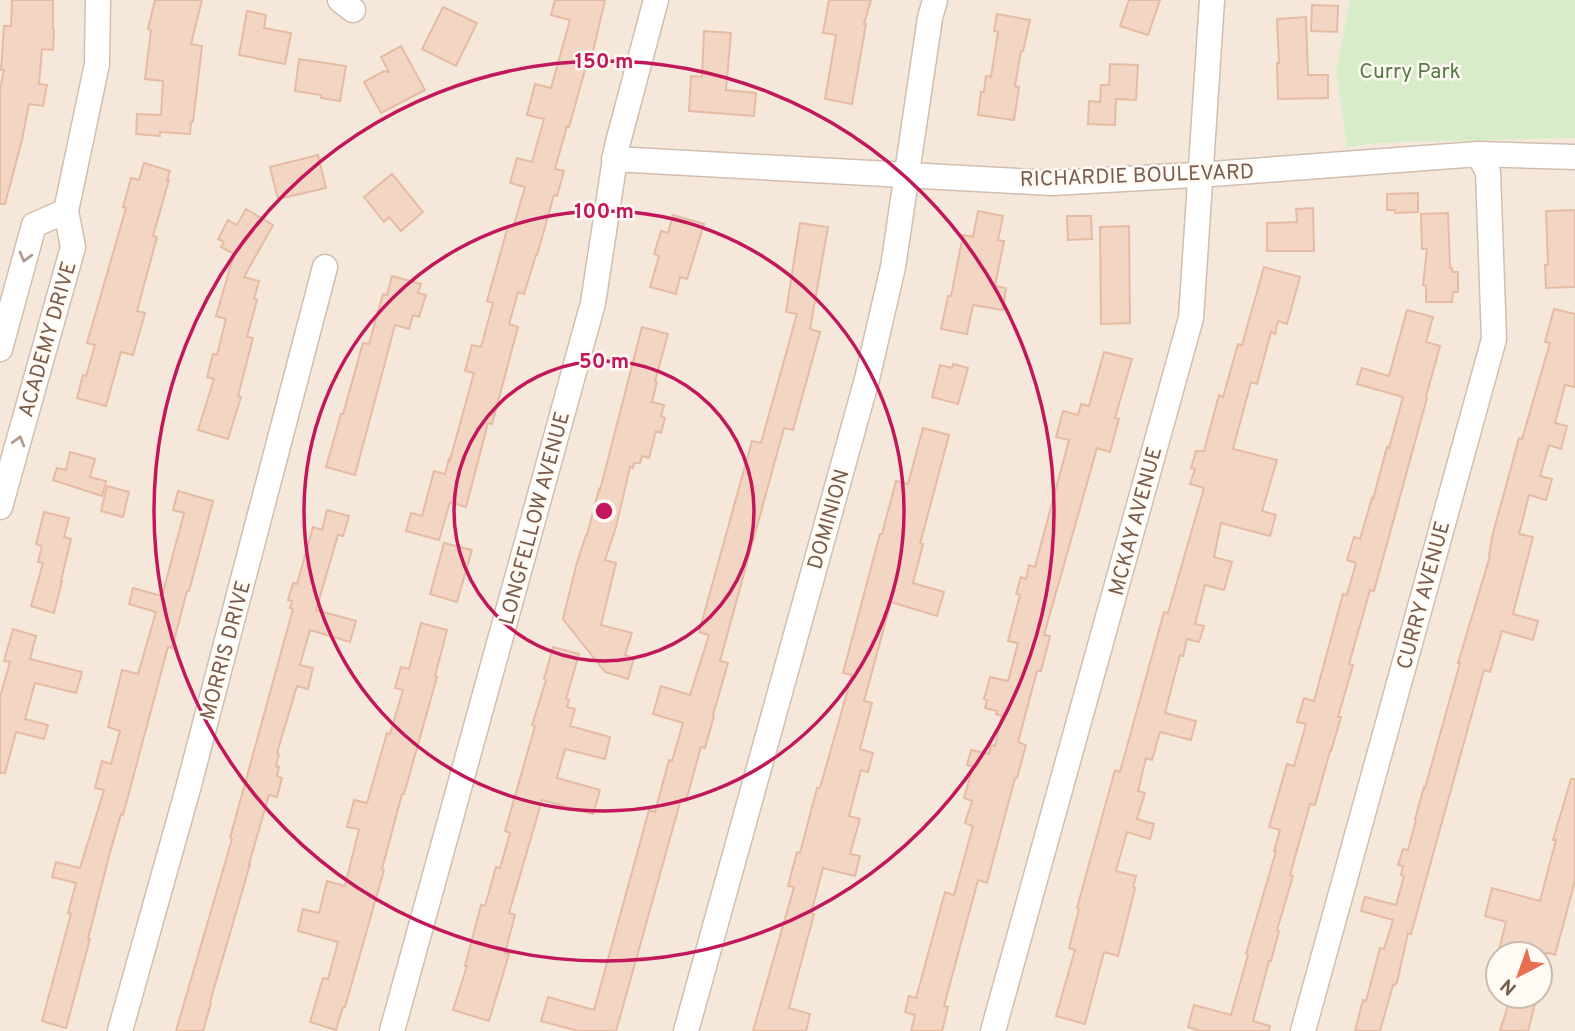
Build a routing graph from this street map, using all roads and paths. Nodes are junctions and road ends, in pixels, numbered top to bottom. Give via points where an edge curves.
1 (98, 0) edge
2 (656, 0) edge
3 (936, 0) edge
4 (1212, 0) edge
5 (1478, 154) junction
6 (1575, 157) edge
7 (614, 159) junction
8 (1201, 174) junction
9 (908, 175) junction
10 (66, 211) junction
11 (326, 267) dead end
12 (0, 349) edge
13 (0, 506) edge
14 (120, 1031) edge
15 (392, 1031) edge
16 (686, 1031) edge
17 (993, 1031) edge
18 (1303, 1031) edge

1 - 10 street, ACADEMY DRIVE via 97,64
2 - 7 street, LONGFELLOW AVENUE
3 - 9 street, DOMINION
4 - 8 street, MCKAY AVENUE
5 - 6 street, RICHARDIE BOULEVARD
5 - 8 street, RICHARDIE BOULEVARD
5 - 18 street, CURRY AVENUE via 1488,172 1494,339
7 - 9 street, RICHARDIE BOULEVARD
7 - 15 street, LONGFELLOW AVENUE via 593,303
8 - 9 street, RICHARDIE BOULEVARD via 1052,183
8 - 17 street, MCKAY AVENUE via 1191,318
9 - 16 street, DOMINION via 867,379
10 -> 12 street, ACADEMY DRIVE via 34,225
13 -> 10 street, ACADEMY DRIVE via 73,247
11 - 14 street, MORRIS DRIVE

